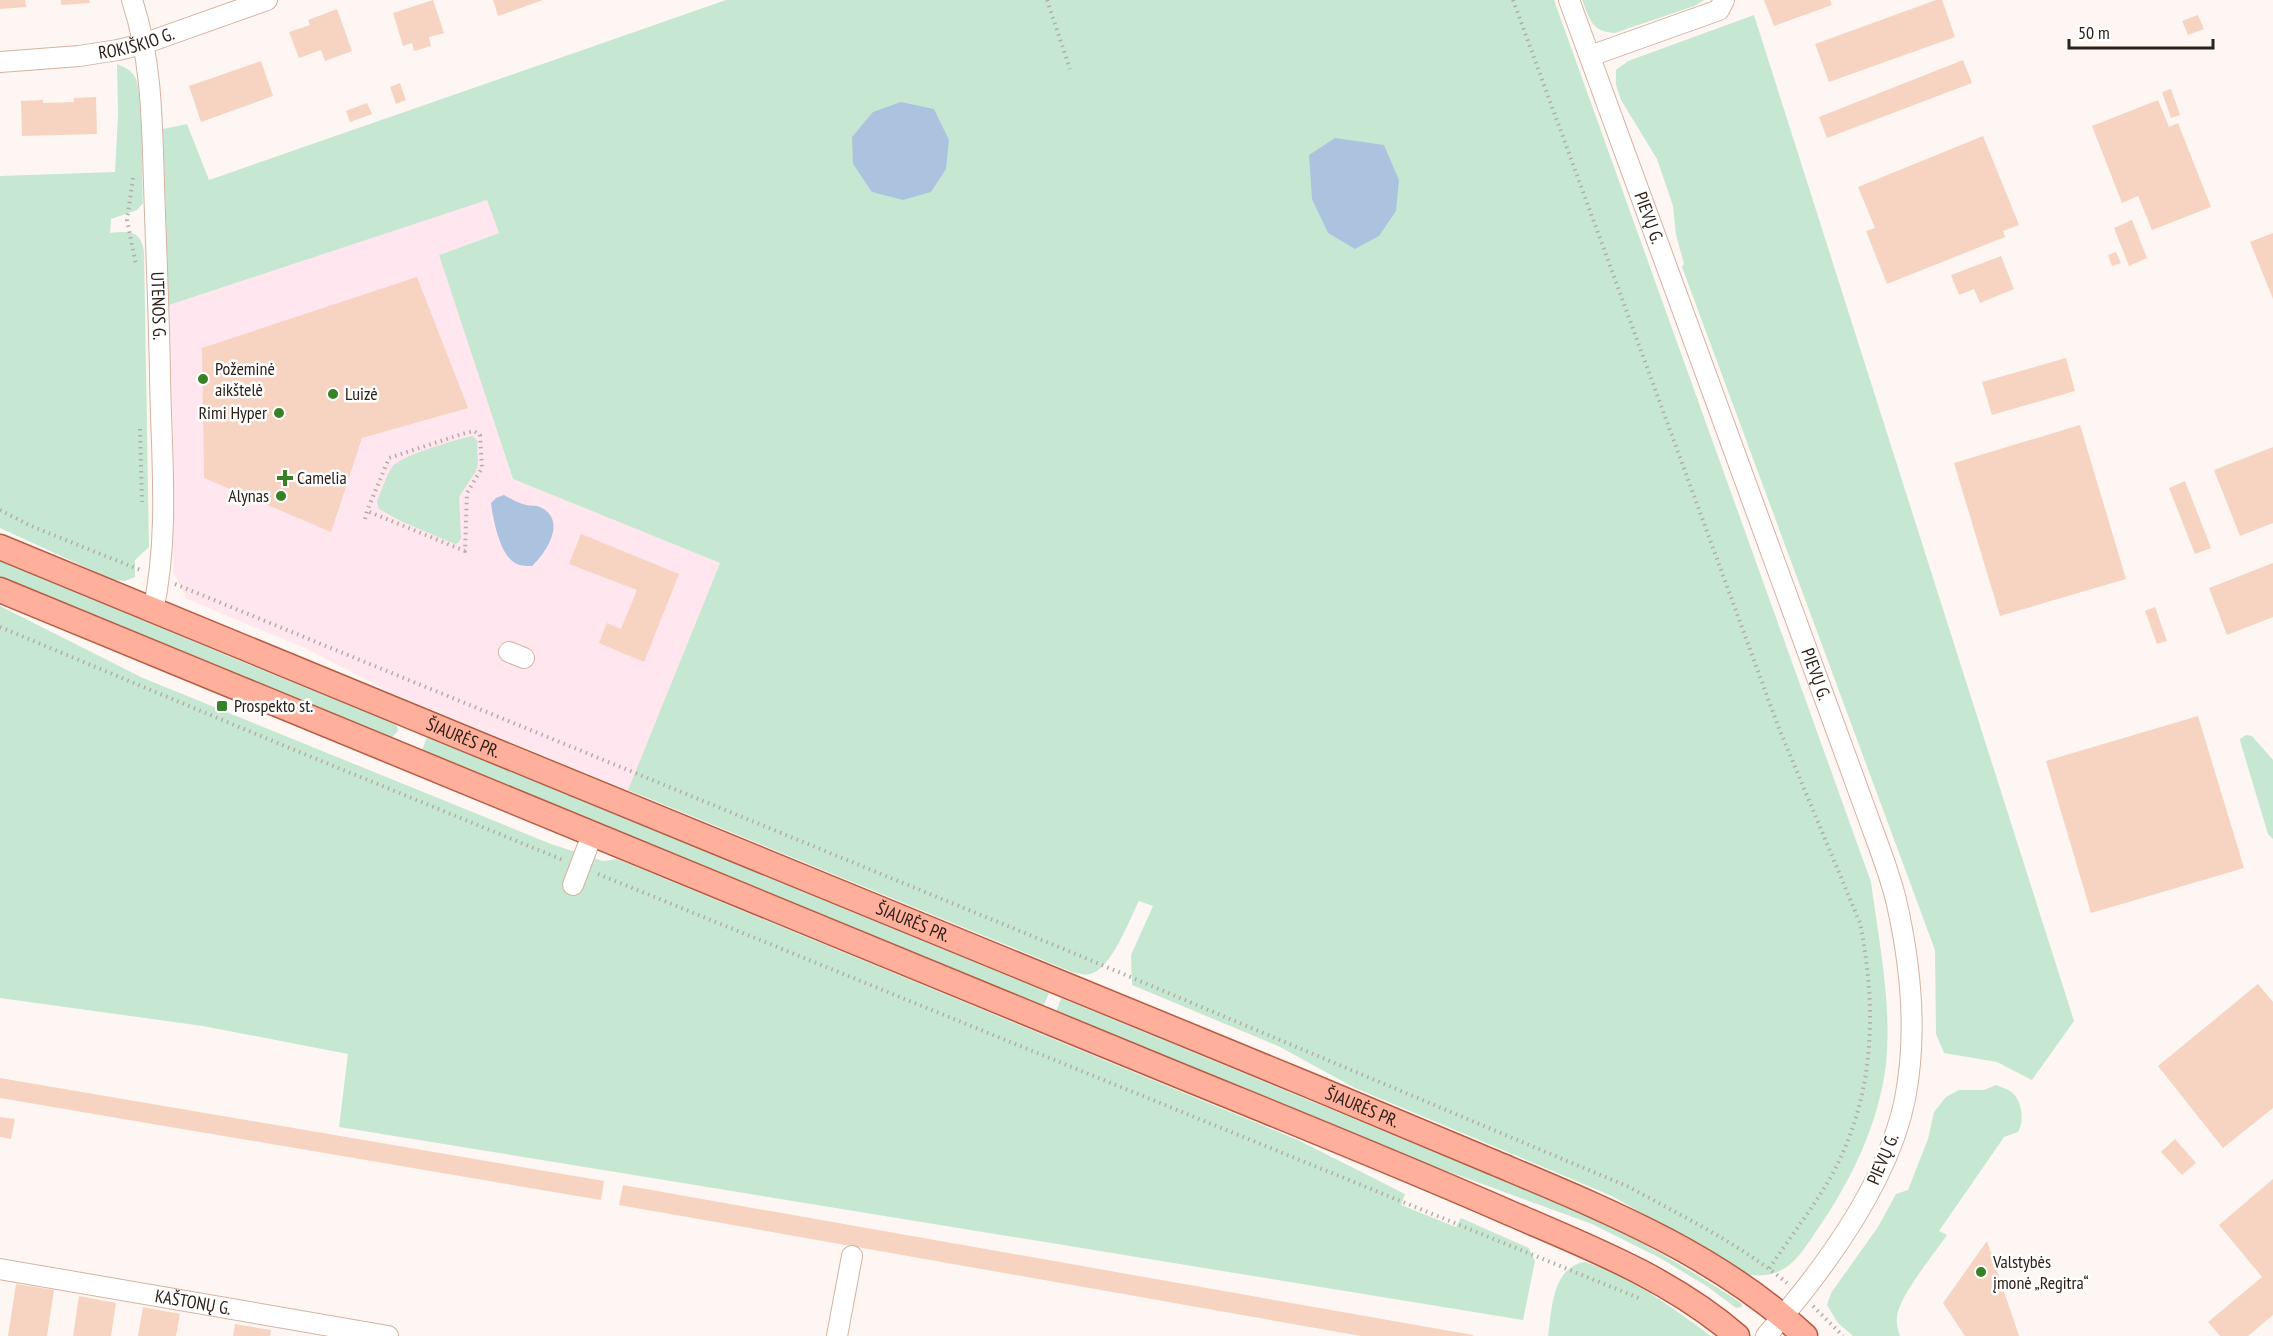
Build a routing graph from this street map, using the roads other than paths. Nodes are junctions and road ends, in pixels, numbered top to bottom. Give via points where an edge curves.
1 (132, 0) edge
2 (267, 0) edge
3 (1569, 0) edge
4 (1724, 0) edge
5 (144, 44) junction
6 (1590, 56) junction
7 (0, 62) edge
8 (0, 548) edge
9 (0, 590) edge
10 (153, 611) junction
11 (403, 713) junction
12 (388, 750) junction
13 (592, 836) junction
14 (577, 876) road end
15 (852, 1256) dead end
16 (0, 1269) edge
17 (1783, 1316) junction
18 (388, 1336) edge
19 (837, 1336) edge
20 (1737, 1336) edge
21 (1766, 1336) edge
22 (1805, 1336) edge

1 - 5 street, UTENOS G.
2 - 5 street, ROKIŠKIO G.
3 - 6 street, PIEVŲ G.
4 - 6 street via 1719,10
5 - 7 street, ROKIŠKIO G. via 80,57
5 - 10 street, UTENOS G. via 151,104 164,489 160,578
6 - 17 street, PIEVŲ G. via 1867,814 1893,889 1906,948 1912,995 1911,1041 1905,1100 1897,1127 1877,1178 1848,1227
8 - 10 main road, ŠIAURĖS PR.
9 - 12 main road
10 - 11 main road, ŠIAURĖS PR.
11 - 12 main road via 409,737
11 - 17 main road, ŠIAURĖS PR. via 1617,1215 1678,1246
12 - 13 main road
13 - 14 street
13 - 20 main road via 1320,1132 1611,1256 1681,1294
15 - 19 street
16 - 18 street, KAŠTONŲ G.
17 - 21 street, PIEVŲ G.
17 - 22 main road, ŠIAURĖS PR.

